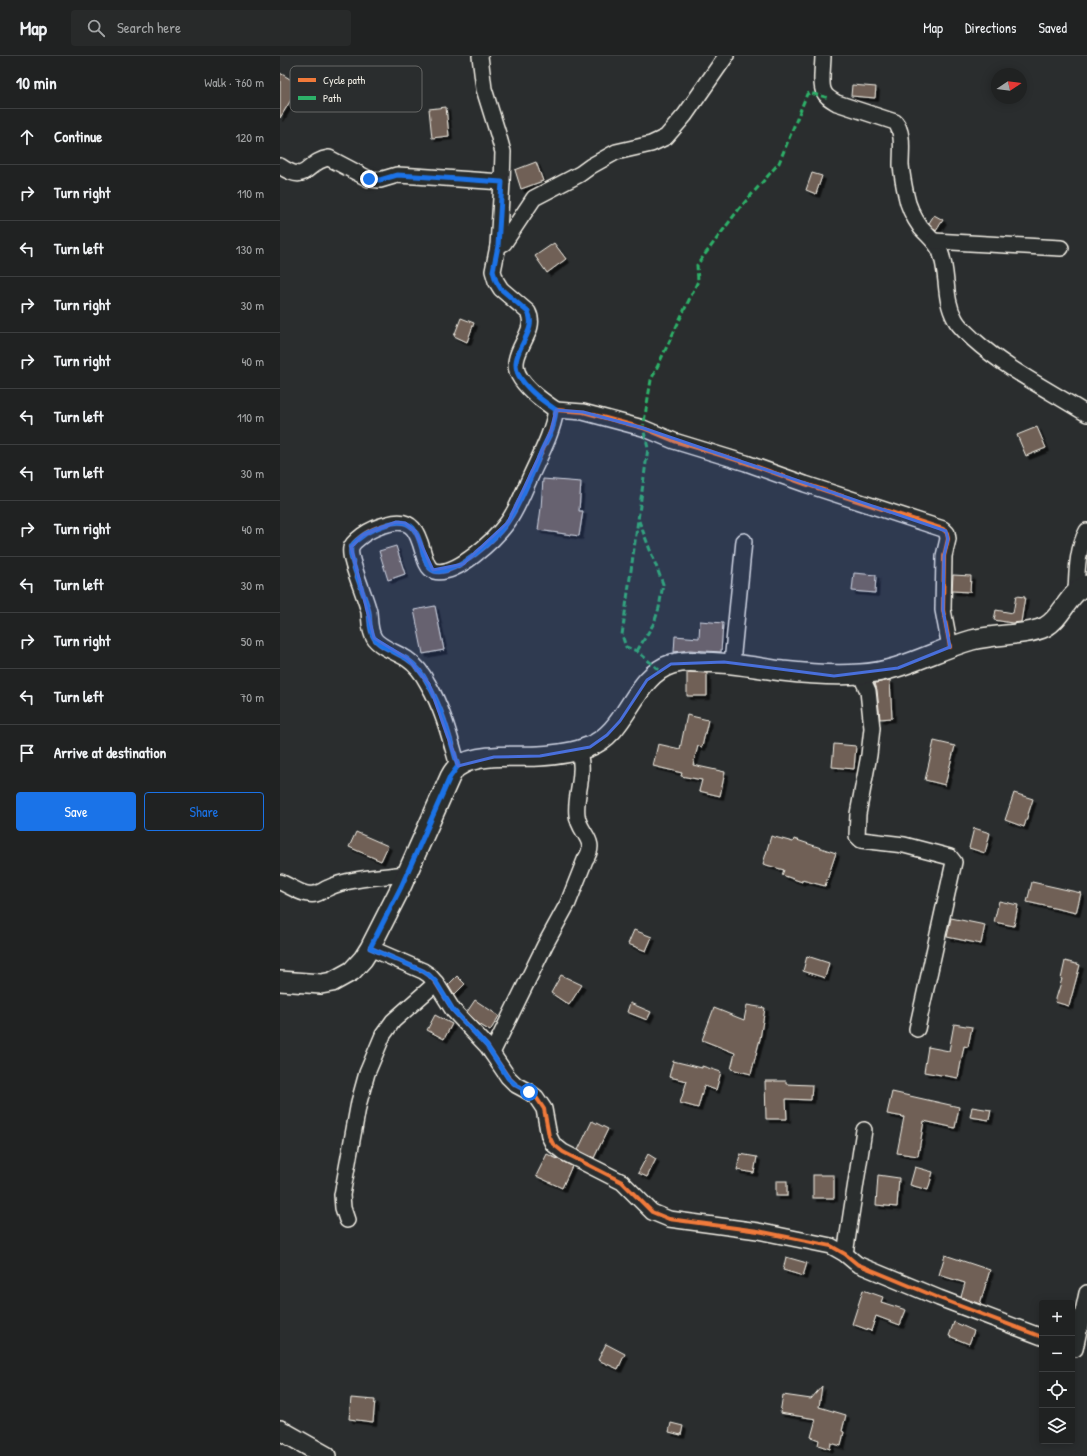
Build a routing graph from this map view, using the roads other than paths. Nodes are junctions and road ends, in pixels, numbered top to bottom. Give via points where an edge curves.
1 (480, 56) edge
2 (726, 56) edge
3 (823, 56) edge
4 (280, 166) edge
5 (502, 182) junction
6 (934, 241) junction
7 (498, 246) junction
8 (1061, 248) dead end
9 (556, 410) junction
10 (1087, 414) edge
11 (1087, 531) edge
12 (744, 541) dead end
13 (1081, 588) edge
14 (950, 647) junction
15 (732, 663) junction
16 (860, 674) junction
17 (579, 750) junction
18 (458, 766) junction
19 (406, 874) junction
20 (280, 882) edge
21 (370, 948) junction
22 (280, 981) edge
23 (436, 982) junction
24 (917, 1029) dead end
25 (492, 1053) junction
26 (864, 1130) dead end
27 (347, 1220) dead end
28 (845, 1254) junction
29 (1087, 1293) edge
30 (1039, 1336) edge
31 (1078, 1350) edge
32 (280, 1430) edge
33 (326, 1456) edge

1 - 5 street via 484,89 503,152
2 - 7 street via 685,115 666,137 650,144 616,152 534,198 504,243
3 - 6 street via 822,86 829,98 898,125 906,196 911,212
4 - 5 street via 295,174 302,174 319,161 329,158 369,179 380,180 397,175
5 - 7 street
6 - 8 street
6 - 10 street via 945,267 951,309 959,325 988,352
7 - 9 street via 493,271 496,281 530,317 530,327 516,356 516,368 520,379
9 - 14 street via 583,412 642,428 674,441 746,462 943,529 948,539 944,556 943,610
9 - 18 street via 551,431 508,522 463,564 455,568 433,570 426,561 415,531 405,523 396,522 382,526 363,535 351,547 354,568 366,600 374,638 408,659 426,680 440,710
11 - 13 street via 1082,539 1078,565
12 - 15 street
13 - 14 street via 1045,627 986,637
14 - 16 street via 898,668
15 - 16 street via 834,676
15 - 17 street via 684,661 659,670 647,680 620,721 607,735 590,747
16 - 24 street via 868,691 872,728 858,814 857,836 862,840 904,845 950,856 954,862
17 - 18 street via 540,756 471,760
17 - 25 street via 581,770 577,815 591,848 568,903
18 - 19 street via 450,777
19 - 20 street via 346,882 314,894 307,894
19 - 21 street
21 - 22 street via 352,971 332,982 321,984
21 - 23 street via 423,971
23 - 25 street via 453,1010
23 - 27 street via 393,1021 383,1035 367,1072 342,1195
25 - 28 street via 512,1082 540,1102 549,1136 556,1147 622,1182 652,1212 669,1219 728,1226 806,1240 831,1246
26 - 28 street
28 - 30 street via 857,1264
29 - 31 street
32 - 33 street

